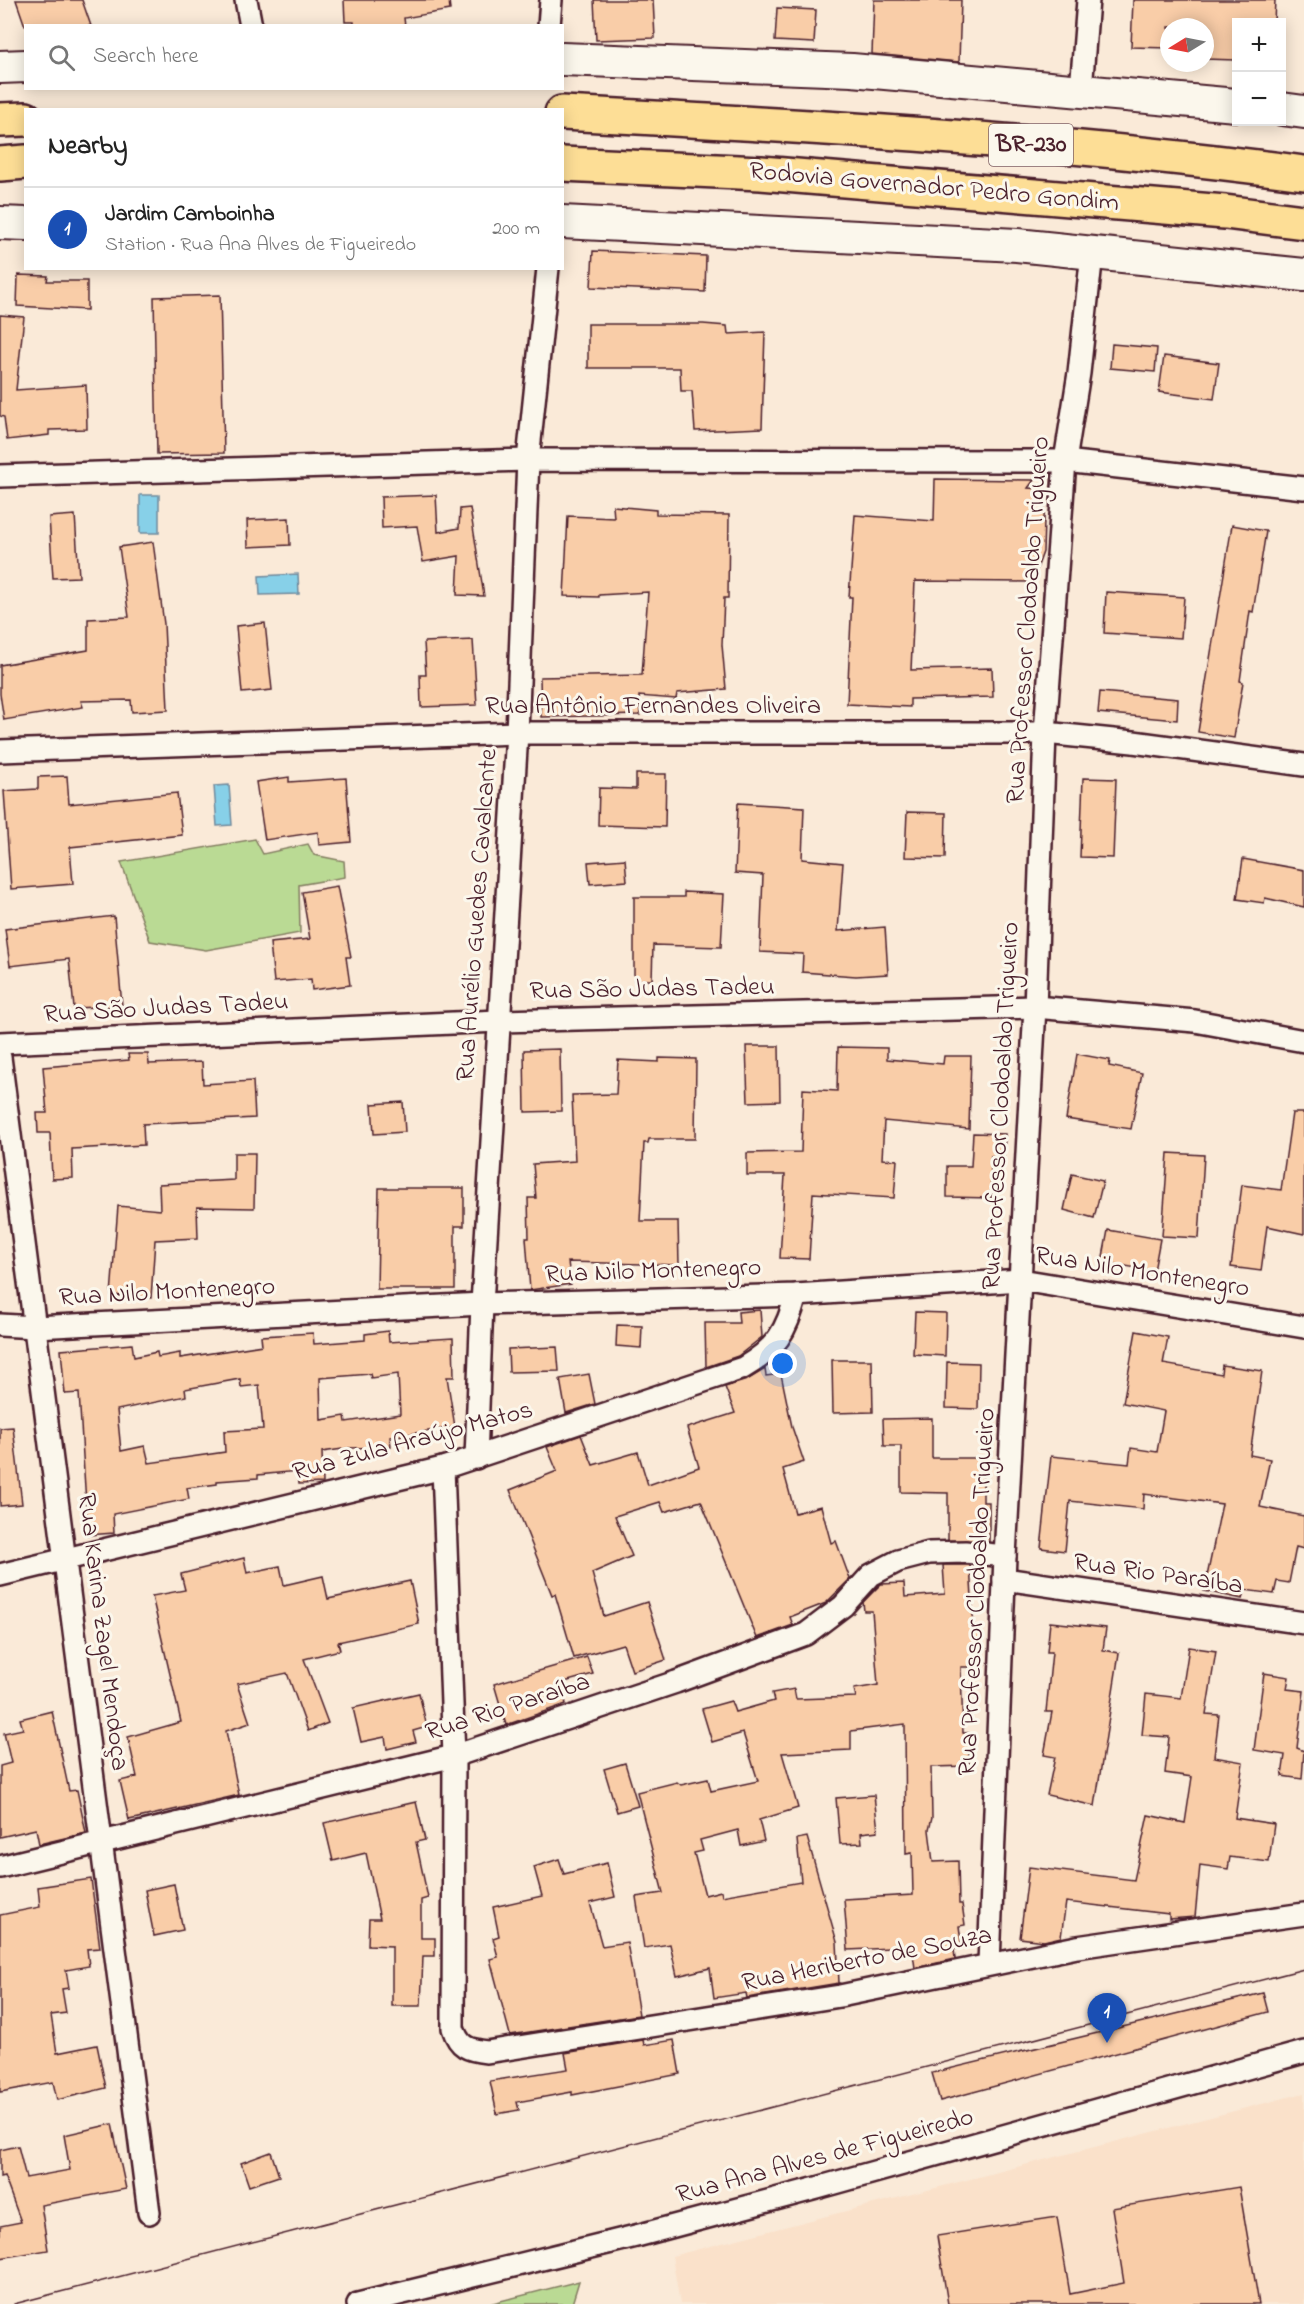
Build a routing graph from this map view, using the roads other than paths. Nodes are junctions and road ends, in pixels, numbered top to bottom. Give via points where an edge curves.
1 (246, 0) edge
2 (551, 0) edge
3 (1088, 0) edge
4 (251, 24) edge
5 (549, 24) edge
6 (564, 59) edge
7 (24, 66) edge
8 (0, 67) edge
9 (1081, 90) junction
10 (1232, 105) edge
11 (1286, 109) edge
12 (1304, 111) edge
13 (564, 113) edge
14 (24, 119) edge
15 (0, 120) edge
16 (24, 162) edge
17 (0, 164) edge
18 (564, 164) edge
19 (1304, 173) edge
20 (564, 222) edge
21 (1304, 222) edge
22 (0, 223) edge
23 (24, 224) edge
24 (1092, 253) junction
25 (548, 270) edge
26 (1304, 275) edge
27 (528, 460) junction
28 (1065, 461) junction
29 (0, 476) edge
30 (1304, 488) edge
31 (517, 733) junction
32 (1045, 733) junction
33 (0, 751) edge
34 (1304, 765) edge
35 (1035, 1007) junction
36 (498, 1021) junction
37 (1304, 1041) edge
38 (0, 1043) edge
39 (0, 1057) edge
40 (1021, 1280) junction
41 (796, 1295) junction
42 (482, 1304) junction
43 (0, 1325) edge
44 (35, 1327) junction
45 (1304, 1327) edge
46 (476, 1458) junction
47 (443, 1468) junction
48 (1005, 1556) junction
49 (65, 1558) junction
50 (0, 1575) edge
51 (1004, 1579) junction
52 (1304, 1623) edge
53 (454, 1756) junction
54 (102, 1840) junction
55 (0, 1867) edge
56 (1304, 1914) edge
57 (989, 1964) junction
58 (1304, 2052) edge
59 (149, 2213) dead end
60 (358, 2304) edge

1 - 4 street
2 - 5 street
3 - 9 street
6 - 9 street via 852,70
7 - 8 street
9 - 10 street
11 - 12 street
13 - 19 highway, Rodovia Governador Pedro Gondim / BR-230 via 1072,148
14 - 15 highway
16 - 17 highway
18 - 21 highway, Rodovia Governador Pedro Gondim / BR-230 via 761,173
20 - 24 street via 1017,245
22 - 23 street
24 - 26 street
24 - 28 street, Rua Professor Clodoaldo Trigueiro
25 - 27 street, Rua Aurélio Guedes Cavalcante
27 - 28 street
27 - 29 street
27 - 31 street, Rua Aurélio Guedes Cavalcante
28 - 30 street
28 - 32 street, Rua Professor Clodoaldo Trigueiro
31 - 32 street, Rua Antônio Fernandes Oliveira
31 - 33 street, Rua Antônio Fernandes Oliveira
31 - 36 street, Rua Aurélio Guedes Cavalcante
32 - 34 street, Rua Antônio Fernandes Oliveira
32 - 35 street, Rua Professor Clodoaldo Trigueiro
35 - 36 street, Rua São Judas Tadeu
35 - 37 street, Rua São Judas Tadeu via 1195,1021
35 - 40 street, Rua Professor Clodoaldo Trigueiro
36 - 38 street, Rua São Judas Tadeu
36 - 42 street, Rua Aurélio Guedes Cavalcante
39 - 44 street, Rua Karina Zagel Mendoça
40 - 41 street, Rua Nilo Montenegro
40 - 45 street, Rua Nilo Montenegro
40 - 48 street, Rua Professor Clodoaldo Trigueiro
41 - 42 street, Rua Nilo Montenegro
41 - 46 street, Rua Zula Araújo Matos via 789,1323 780,1337 743,1368
42 - 44 street, Rua Nilo Montenegro
42 - 46 street, Rua Aurélio Guedes Cavalcante
43 - 44 street, Rua Nilo Montenegro
44 - 49 street, Rua Karina Zagel Mendoça
46 - 47 street, Rua Zula Araújo Matos
47 - 49 street, Rua Zula Araújo Matos
47 - 53 street
48 - 51 street, Rua Professor Clodoaldo Trigueiro
48 - 53 street, Rua Rio Paraíba via 929,1553 898,1561 871,1575 843,1606 806,1634
49 - 50 street, Rua Zula Araújo Matos
49 - 54 street, Rua Karina Zagel Mendoça
51 - 52 street, Rua Rio Paraíba
51 - 57 street, Rua Professor Clodoaldo Trigueiro
53 - 54 street, Rua Rio Paraíba
53 - 57 street, Rua Heriberto de Souza via 453,2028 464,2048 487,2052 771,2008
54 - 55 street, Rua Rio Paraíba
54 - 59 street, Rua Karina Zagel Mendoça
56 - 57 street, Rua Heriberto de Souza
58 - 60 street, Rua Ana Alves de Figueiredo via 817,2188

